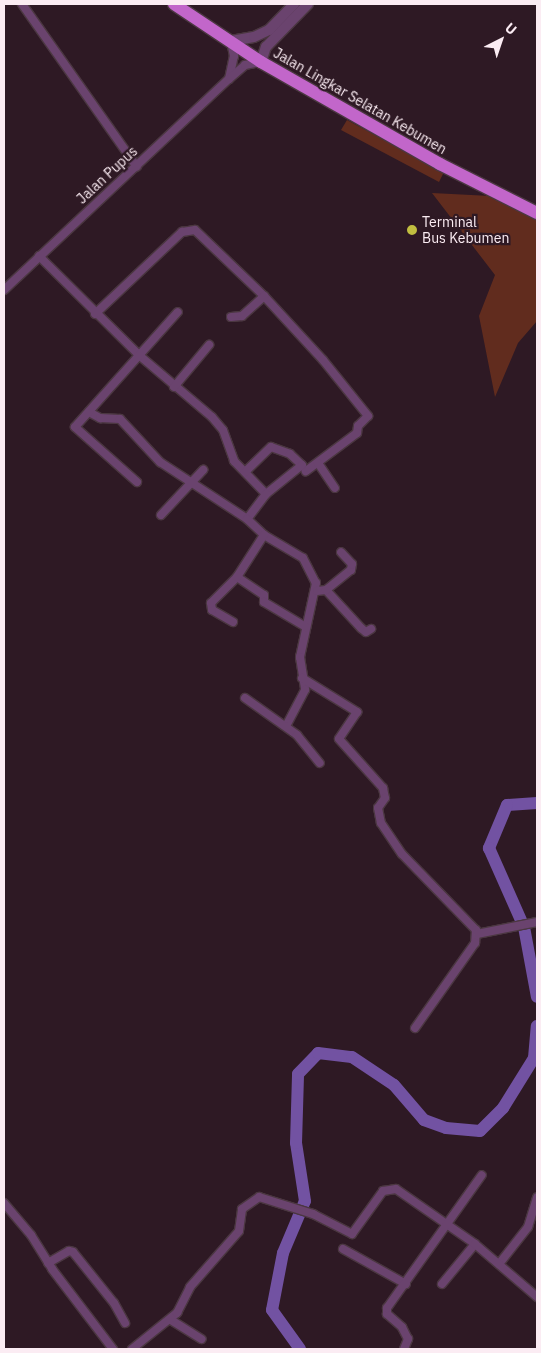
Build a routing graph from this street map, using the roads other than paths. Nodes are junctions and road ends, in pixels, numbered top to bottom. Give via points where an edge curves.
1 (22, 4) edge
2 (174, 4) edge
3 (294, 4) edge
4 (308, 4) edge
5 (231, 41) junction
6 (261, 62) junction
7 (229, 79) junction
8 (137, 167) junction
9 (537, 213) edge
10 (40, 256) junction
11 (4, 290) edge
12 (264, 296) junction
13 (178, 312) dead end
14 (95, 314) junction
15 (231, 317) dead end
16 (209, 345) dead end
17 (140, 356) junction
18 (174, 386) junction
19 (88, 412) junction
20 (318, 463) junction
21 (203, 470) dead end
22 (305, 470) junction
23 (245, 472) junction
24 (193, 481) junction
25 (136, 482) dead end
26 (335, 488) dead end
27 (266, 494) junction
28 (161, 516) dead end
29 (247, 519) junction
30 (264, 536) junction
31 (341, 552) dead end
32 (237, 576) junction
33 (326, 590) junction
34 (317, 592) junction
35 (233, 622) dead end
36 (306, 627) junction
37 (371, 629) dead end
38 (302, 678) junction
39 (245, 698) dead end
40 (286, 726) junction
41 (320, 763) dead end
42 (536, 922) edge
43 (477, 934) junction
44 (415, 1028) dead end
45 (482, 1175) dead end
46 (537, 1197) edge
47 (4, 1203) edge
48 (446, 1224) junction
49 (475, 1244) junction
50 (343, 1249) dead end
51 (48, 1263) junction
52 (499, 1264) junction
53 (406, 1284) junction
54 (442, 1284) dead end
55 (537, 1297) edge
56 (168, 1322) junction
57 (126, 1323) dead end
58 (202, 1338) dead end
59 (113, 1349) edge
60 (132, 1349) edge
61 (404, 1349) edge

1 - 8 street
2 - 5 highway, Jalan Lingkar Selatan Kebumen
3 - 5 street via 269,30 254,37
4 - 6 street via 266,47
5 - 6 highway, Jalan Lingkar Selatan Kebumen
5 - 7 street via 234,56
6 - 7 street, Jalan Pupus via 245,65
6 - 9 highway, Jalan Lingkar Selatan Kebumen via 440,164
7 - 8 street, Jalan Pupus
8 - 10 street, Jalan Pupus
10 - 11 street, Jalan Pupus
10 - 14 street
12 - 14 street via 190,228
12 - 15 street via 242,316
12 - 20 street via 323,360 368,416 356,433
13 - 17 street
14 - 17 street
16 - 18 street
17 - 18 street
17 - 19 street
18 - 23 street via 220,425 231,456
19 - 24 street via 100,418 120,419 160,462
19 - 25 street via 75,429
20 - 22 street
20 - 26 street
21 - 24 street
22 - 23 street via 290,454 271,447
22 - 27 street
23 - 27 street
24 - 28 street
24 - 29 street via 227,508
27 - 29 street
29 - 30 street
30 - 32 street
30 - 34 street via 303,558 315,577
31 - 33 street via 352,567
32 - 35 street via 210,607
32 - 36 street via 264,595 264,602
33 - 34 street
33 - 37 street via 361,628 366,632
34 - 36 street
36 - 38 street via 300,657
38 - 40 street via 305,690
38 - 43 street via 356,712 339,739 384,788 385,798 378,808 381,823 402,854 466,918
39 - 40 street
40 - 41 street
42 - 43 street
43 - 44 street via 475,943
45 - 48 street
46 - 52 street via 528,1227
47 - 51 street via 31,1235
48 - 49 street
48 - 53 street
48 - 56 street via 392,1188 384,1191 354,1234 313,1214 259,1197 242,1209 239,1231 190,1287
49 - 52 street
49 - 54 street
50 - 53 street
51 - 57 street via 69,1251 73,1252
51 - 59 street
52 - 55 street
53 - 61 street via 386,1311 408,1339
56 - 58 street
56 - 60 street

